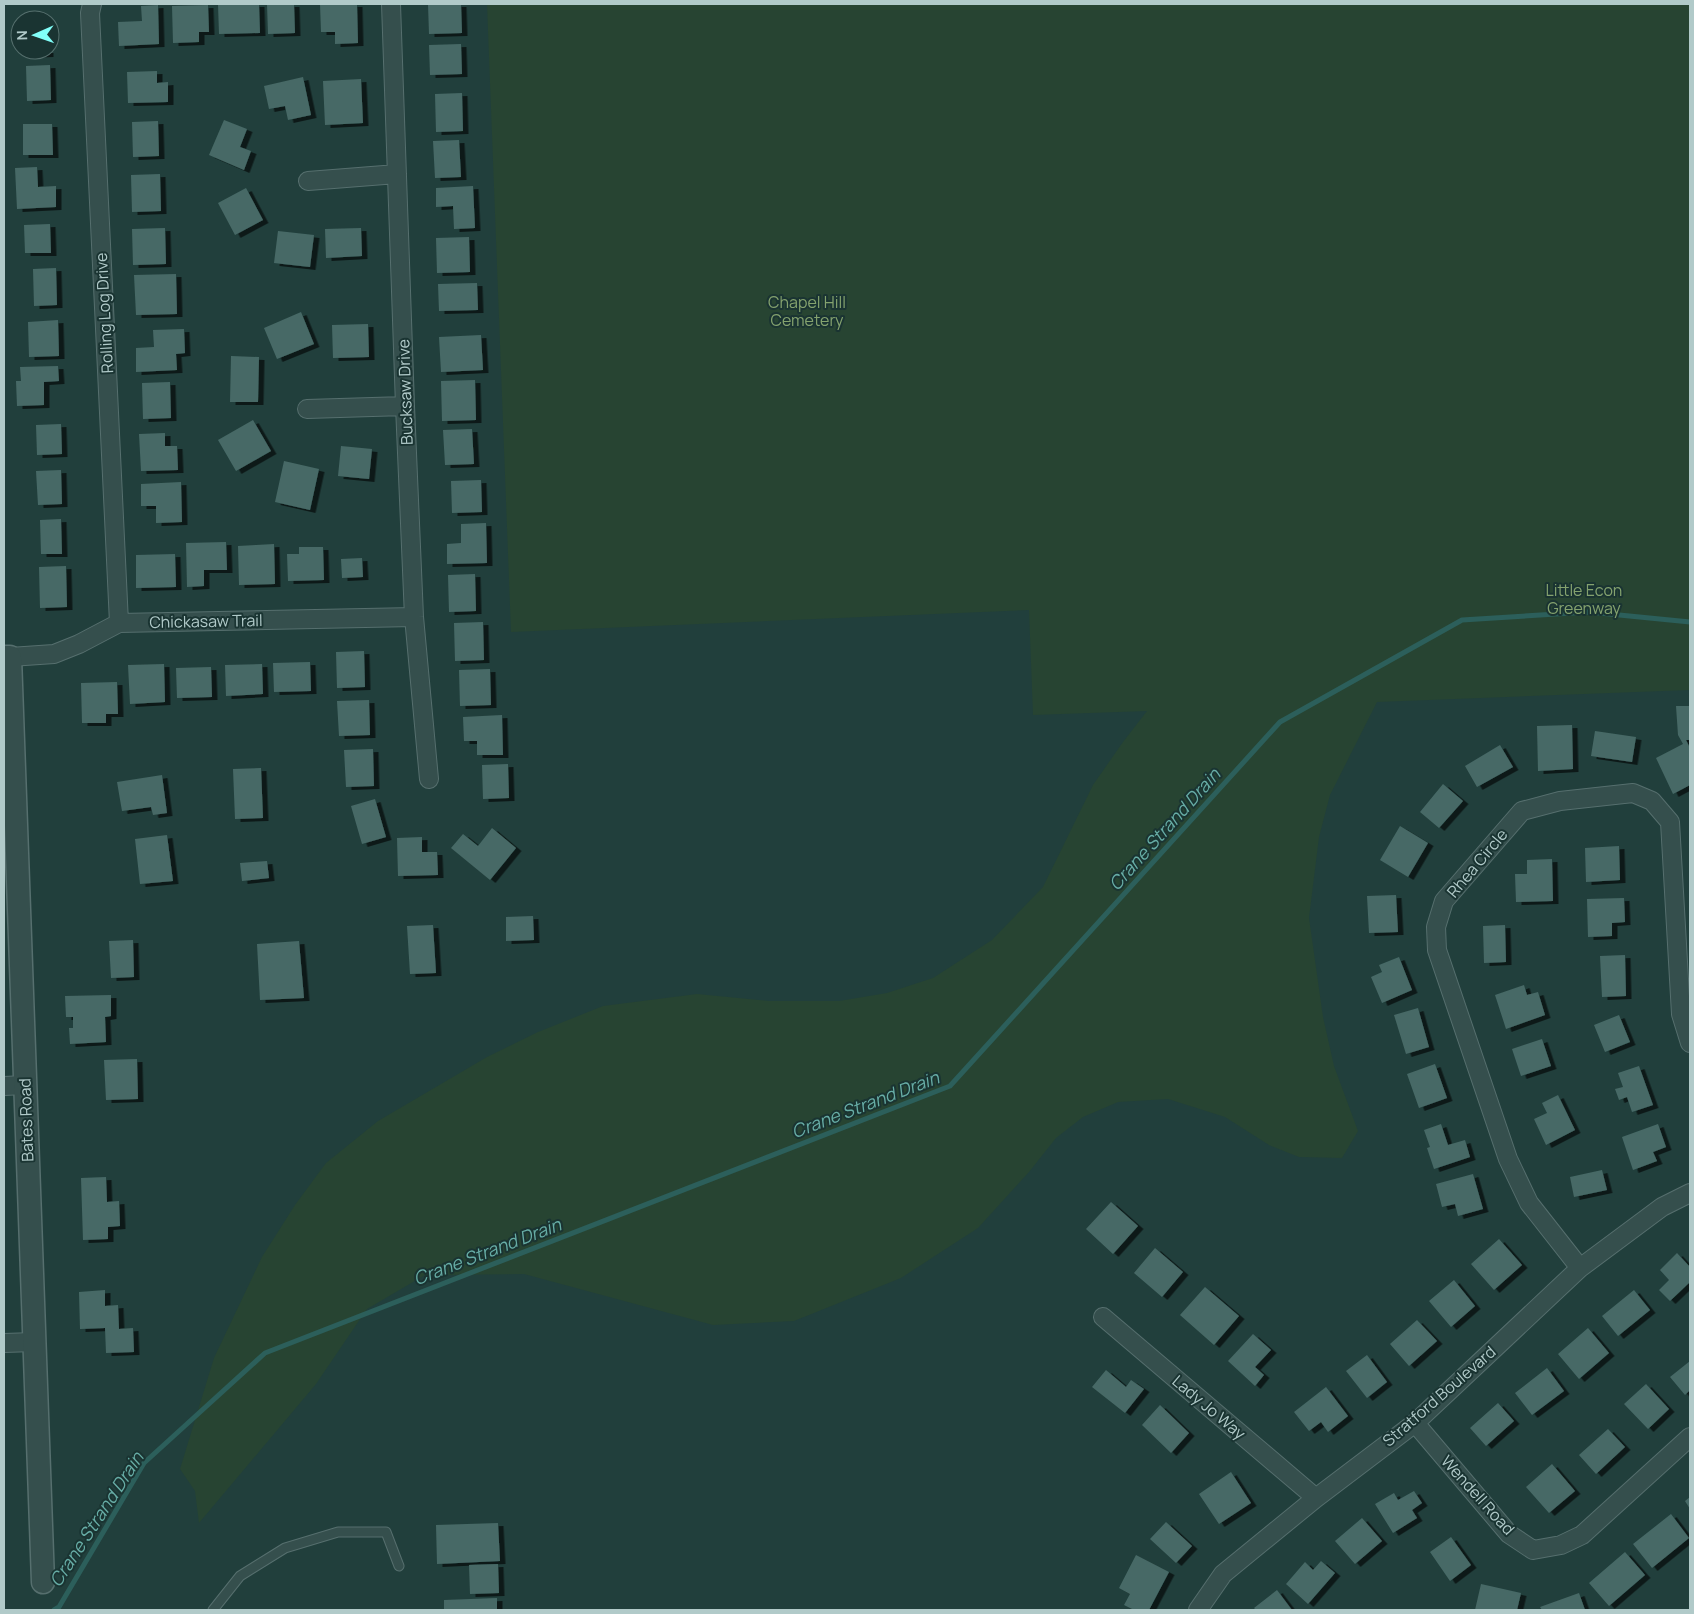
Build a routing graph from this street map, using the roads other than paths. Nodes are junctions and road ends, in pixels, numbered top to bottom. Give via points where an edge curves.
1 (92, 4) edge
2 (391, 4) edge
3 (397, 174) junction
4 (308, 181) dead end
5 (405, 406) junction
6 (308, 409) dead end
7 (414, 617) junction
8 (119, 623) junction
9 (7, 657) edge
10 (429, 779) dead end
11 (1690, 1043) edge
12 (14, 1086) edge
13 (1690, 1193) edge
14 (1580, 1268) junction
15 (1103, 1317) dead end
16 (34, 1342) junction
17 (4, 1343) edge
18 (1414, 1423) junction
19 (1690, 1437) edge
20 (1316, 1498) junction
21 (399, 1566) dead end
22 (43, 1582) dead end
23 (213, 1610) edge
24 (1198, 1610) edge

1 - 8 street, Rolling Log Drive
2 - 3 street, Bucksaw Drive
3 - 4 street
3 - 5 street, Bucksaw Drive
5 - 6 street
5 - 7 street, Bucksaw Drive
7 - 8 street, Chickasaw Trail
7 - 10 street, Bucksaw Drive
8 - 9 street, Chickasaw Trail via 54,654
9 - 12 street, Bates Road
11 - 14 street, Rhea Circle via 1681,1014 1670,822 1652,801 1633,794 1560,801 1522,811 1444,901 1436,927 1437,950 1508,1159 1529,1203
12 - 16 street, Bates Road
13 - 14 street, Stratford Boulevard via 1662,1207
14 - 18 street, Stratford Boulevard
15 - 20 street, Lady Jo Way
16 - 17 street
16 - 22 street, Bates Road
18 - 19 street, Wendell Road via 1509,1534 1533,1550 1561,1545 1582,1536
18 - 20 street, Stratford Boulevard
20 - 24 street, Stratford Boulevard via 1222,1574
21 - 23 lane via 386,1532 338,1532 286,1548 248,1571 240,1576

